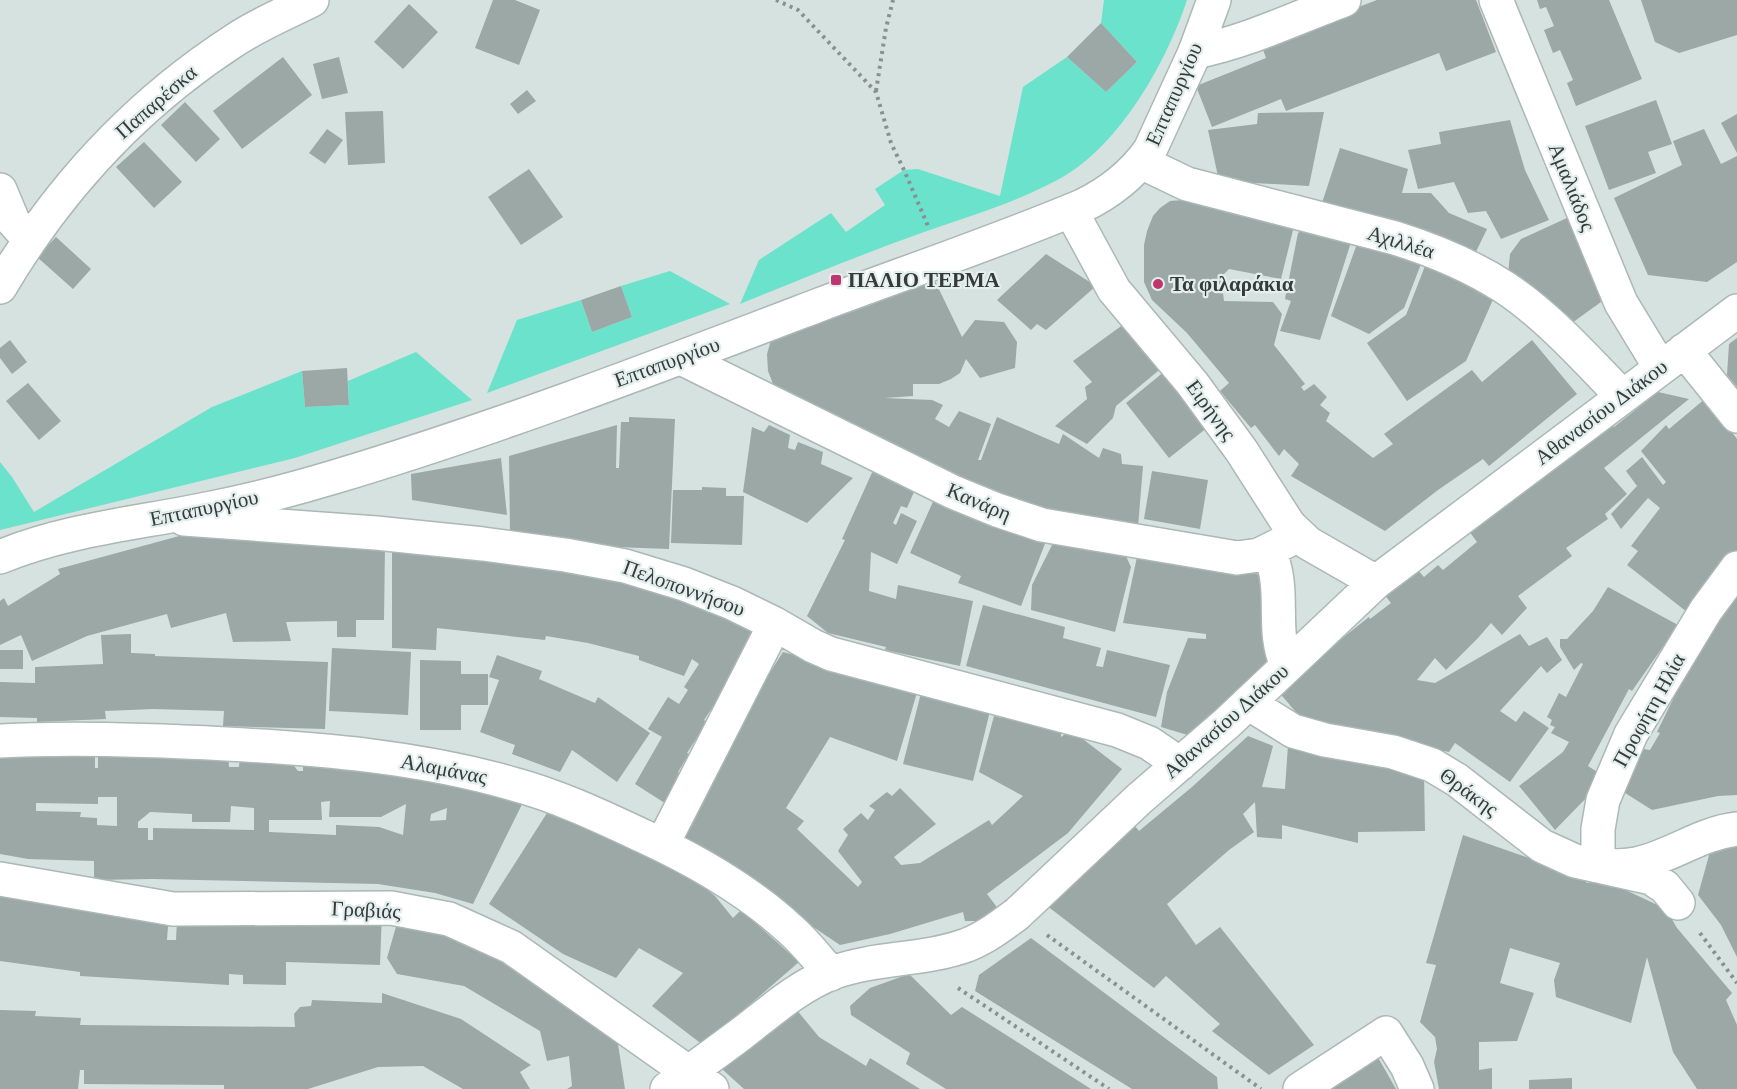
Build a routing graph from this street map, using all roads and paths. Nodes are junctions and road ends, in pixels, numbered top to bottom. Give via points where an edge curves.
1 (312, 0) edge
2 (776, 0) edge
3 (893, 0) edge
4 (1214, 0) edge
5 (1344, 0) edge
6 (1496, 0) edge
7 (1195, 52) junction
8 (876, 92) junction
9 (1141, 162) junction
10 (0, 190) edge
11 (914, 192) dead end
12 (1071, 211) junction
13 (29, 239) junction
14 (0, 287) edge
15 (1737, 311) edge
16 (681, 358) junction
17 (1672, 358) junction
18 (1622, 396) junction
19 (1737, 416) edge
20 (161, 517) junction
21 (1299, 535) junction
22 (1269, 551) junction
23 (0, 558) edge
24 (1737, 568) edge
25 (1376, 582) junction
26 (776, 624) junction
27 (1287, 665) junction
28 (1248, 703) junction
29 (0, 741) edge
30 (1180, 764) junction
31 (1737, 829) edge
32 (662, 845) junction
33 (1598, 866) junction
34 (0, 879) edge
35 (1678, 903) joint
36 (1017, 914) junction
37 (913, 957) junction
38 (831, 974) junction
39 (1737, 983) edge
40 (689, 1083) edge
41 (1109, 1089) edge
42 (1261, 1089) edge
43 (1300, 1089) edge
44 (1417, 1089) edge

1 - 13 street, Παπαρέσκα via 261,24 163,91 94,158
2 - 8 path via 798,10
3 - 8 path
4 - 7 street, Επταπυργίου
5 - 7 street via 1258,35
6 - 17 street, Αμαλιάδος via 1621,303
7 - 9 street, Επταπυργίου via 1159,133
8 - 11 path via 891,143
9 - 12 street, Επταπυργίου via 1106,193
9 - 18 street, Αχιλλέα via 1186,184 1395,238 1460,262 1524,302
10 - 13 street via 14,221
12 - 16 street, Επταπυργίου
12 - 21 street, Ειρήνης via 1114,290 1192,383 1241,450 1279,512
13 - 14 street, Παπαρέσκα
15 - 17 street, Αθανασίου Διάκου
16 - 20 street, Επταπυργίου via 334,477
16 - 22 street, Κανάρη via 953,492 1019,519 1220,557 1250,557
17 - 18 street, Αθανασίου Διάκου
17 - 19 street, Αμαλιάδος
18 - 25 street, Αθανασίου Διάκου
20 - 23 street, Επταπυργίου via 71,535
20 - 26 street, Πελοποννήσου via 376,533 565,555 626,566 684,584
21 - 22 street, Κανάρη
21 - 25 street, Ειρήνης
22 - 27 street via 1278,579 1280,645
24 - 33 street, Προφήτη Ηλία via 1706,610 1631,734 1603,800
25 - 27 street, Αθανασίου Διάκου
26 - 30 street, Πελοποννήσου via 831,654 1117,730
26 - 32 street
27 - 28 street, Αθανασίου Διάκου
28 - 30 street, Αθανασίου Διάκου
28 - 33 street, Θράκης via 1293,731 1393,752 1432,765 1542,846 1575,861
29 - 32 street, Αλαμάνας via 185,741 374,756 513,784 584,808
30 - 36 street, Αθανασίου Διάκου
31 - 33 street via 1699,838 1646,862
32 - 38 street, Αλαμάνας via 770,912 792,930
33 - 35 street, Θράκης via 1651,878
34 - 40 street, Γραβιάς via 173,909 391,908 448,919 511,947
35 - 39 path
36 - 37 street, Αθανασίου Διάκου via 965,946
36 - 42 path
37 - 38 street, Αθανασίου Διάκου via 872,962
37 - 41 path
38 - 40 street, Αθανασίου Διάκου via 777,1005 723,1047
43 - 44 street via 1386,1033

